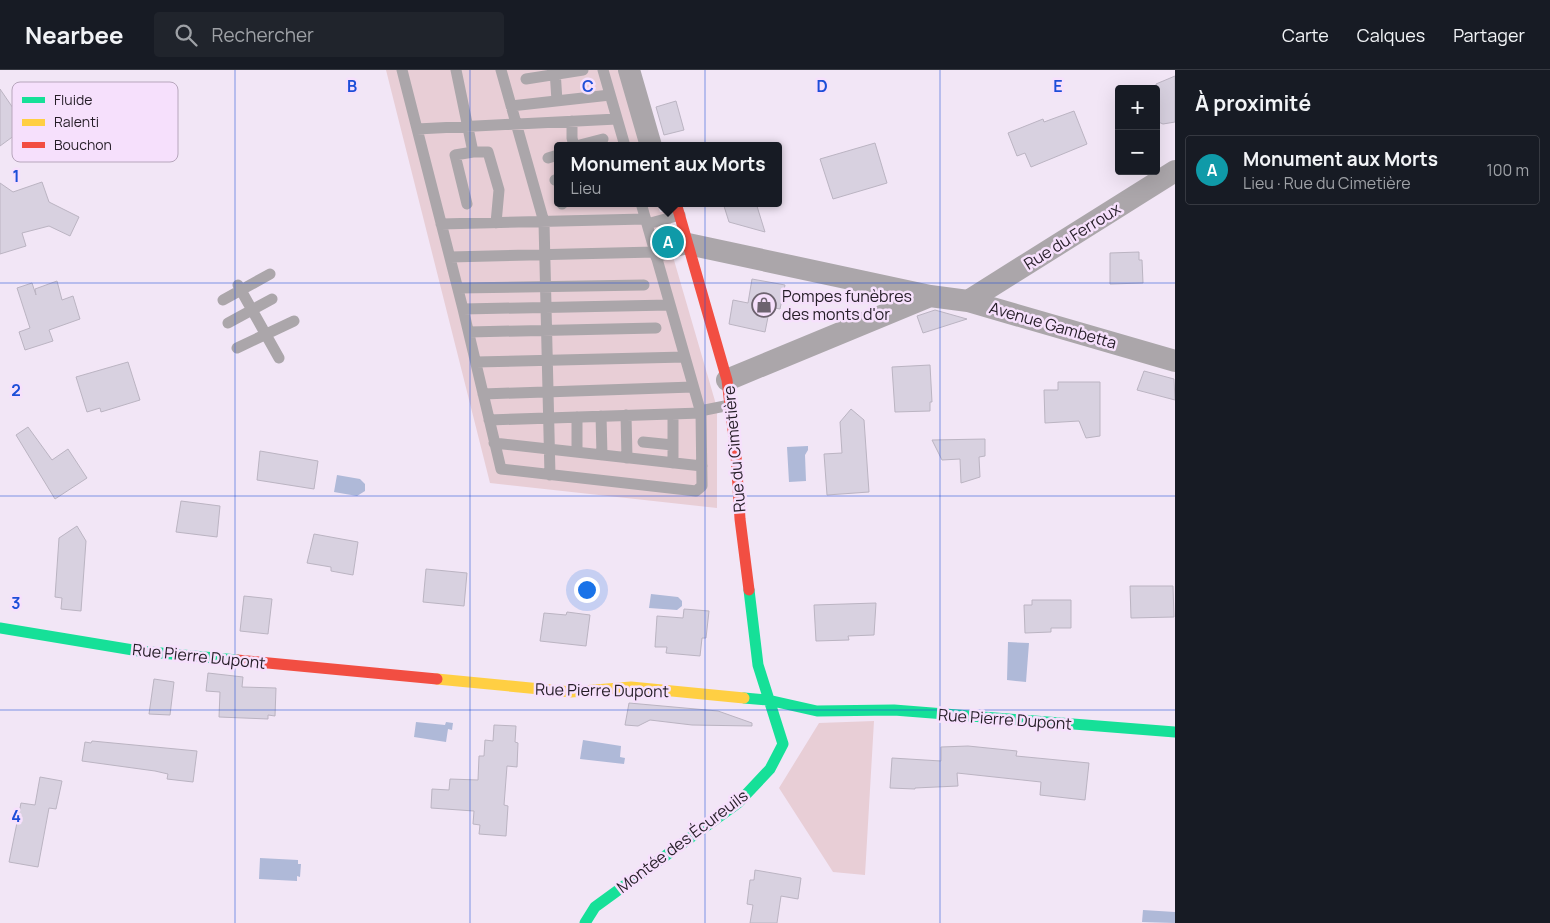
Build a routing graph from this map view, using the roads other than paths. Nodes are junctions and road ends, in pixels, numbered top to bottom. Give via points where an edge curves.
1 (402, 70) edge
2 (456, 70) edge
3 (501, 70) edge
4 (583, 70) edge
5 (603, 70) edge
6 (629, 70) edge
7 (555, 72) edge
8 (526, 79) dead end
9 (610, 95) junction
10 (557, 101) junction
11 (511, 106) junction
12 (617, 119) junction
13 (572, 121) junction
14 (516, 124) junction
15 (468, 126) junction
16 (417, 129) junction
17 (603, 139) dead end
18 (574, 142) edge
19 (591, 142) edge
20 (624, 142) edge
21 (650, 142) edge
22 (473, 152) junction
23 (1175, 171) edge
24 (467, 204) dead end
25 (642, 207) edge
26 (677, 207) edge
27 (680, 215) junction
28 (544, 222) junction
29 (646, 222) junction
30 (496, 223) junction
31 (441, 224) junction
32 (689, 246) junction
33 (656, 254) junction
34 (545, 255) junction
35 (450, 258) junction
36 (270, 274) dead end
37 (644, 285) dead end
38 (546, 286) junction
39 (240, 287) junction
40 (458, 288) junction
41 (930, 296) junction
42 (272, 299) dead end
43 (223, 300) dead end
44 (968, 301) junction
45 (670, 305) junction
46 (546, 308) junction
47 (252, 309) junction
48 (463, 309) junction
49 (294, 321) dead end
50 (228, 323) dead end
51 (656, 328) dead end
52 (547, 330) junction
53 (469, 332) junction
54 (266, 334) junction
55 (237, 348) dead end
56 (685, 357) junction
57 (279, 358) dead end
58 (547, 360) junction
59 (1175, 361) edge
60 (476, 362) junction
61 (727, 380) junction
62 (693, 387) junction
63 (548, 392) junction
64 (483, 394) junction
65 (731, 405) junction
66 (701, 412) junction
67 (673, 414) junction
68 (601, 416) junction
69 (626, 416) junction
70 (577, 417) junction
71 (549, 418) junction
72 (489, 420) junction
73 (643, 442) dead end
74 (494, 443) junction
75 (673, 446) junction
76 (550, 449) junction
77 (577, 452) junction
78 (602, 455) junction
79 (627, 458) junction
80 (673, 463) junction
81 (702, 466) junction
82 (550, 475) junction
83 (0, 628) edge
84 (768, 700) junction
85 (1175, 732) edge
86 (585, 923) edge

1 - 16 lane
2 - 15 lane
3 - 11 lane
4 - 7 lane
5 - 9 lane
6 - 21 street
7 - 8 lane
7 - 10 lane
9 - 10 lane
9 - 12 lane
10 - 11 lane
11 - 14 lane
12 - 13 lane
12 - 20 lane
13 - 14 lane
13 - 18 lane
14 - 15 lane
14 - 28 lane
15 - 16 lane
15 - 22 lane
16 - 31 lane
17 - 19 lane
22 - 24 lane via 455,155
22 - 30 lane via 488,152 499,190
23 - 44 street, Rue du Ferroux
25 - 29 lane
26 - 27 street, Rue du Cimetière
27 - 29 lane
27 - 32 street, Rue du Cimetière
28 - 29 lane
28 - 30 lane
28 - 34 lane
29 - 33 lane
30 - 31 lane
31 - 35 lane
32 - 33 lane
32 - 41 street, Avenue Gambetta
32 - 61 street, Rue du Cimetière
33 - 34 lane
33 - 45 lane
34 - 35 lane
34 - 38 lane
35 - 40 lane
36 - 39 lane
37 - 38 lane
38 - 40 lane
38 - 46 lane
39 - 43 lane
39 - 47 lane
40 - 48 lane
41 - 44 street, Avenue Gambetta
41 - 61 street, Avenue Gambetta
42 - 47 lane
44 - 59 street, Avenue Gambetta
45 - 46 lane
45 - 56 lane
46 - 48 lane
46 - 52 lane
47 - 50 lane
47 - 54 lane
48 - 53 lane
49 - 54 lane
51 - 52 lane
52 - 53 lane
52 - 58 lane
53 - 60 lane
54 - 55 lane
54 - 57 lane
56 - 58 lane
56 - 62 lane
58 - 60 lane
58 - 63 lane
60 - 64 lane
61 - 65 street, Rue du Cimetière
62 - 63 lane
62 - 66 lane
63 - 64 lane
63 - 71 lane
64 - 72 lane
65 - 66 lane
65 - 84 street, Rue du Cimetière via 740,519 758,665
66 - 67 lane
66 - 81 lane
67 - 69 lane
67 - 75 lane
68 - 69 lane
68 - 70 lane
68 - 78 lane
69 - 79 lane
70 - 71 lane
70 - 77 lane
71 - 72 lane
71 - 76 lane
72 - 74 lane
73 - 75 lane
74 - 76 lane
74 - 82 lane via 501,470
75 - 80 lane
76 - 77 lane
76 - 82 lane
77 - 78 lane
78 - 79 lane
79 - 80 lane
80 - 81 lane
81 - 82 lane via 702,486 696,491
83 - 84 street, Rue Pierre Dupont via 139,651 571,692 631,687
84 - 85 street, Rue Pierre Dupont via 817,711 894,710
84 - 86 street, Montée des Écureuils via 782,744 770,769 738,803 594,907

